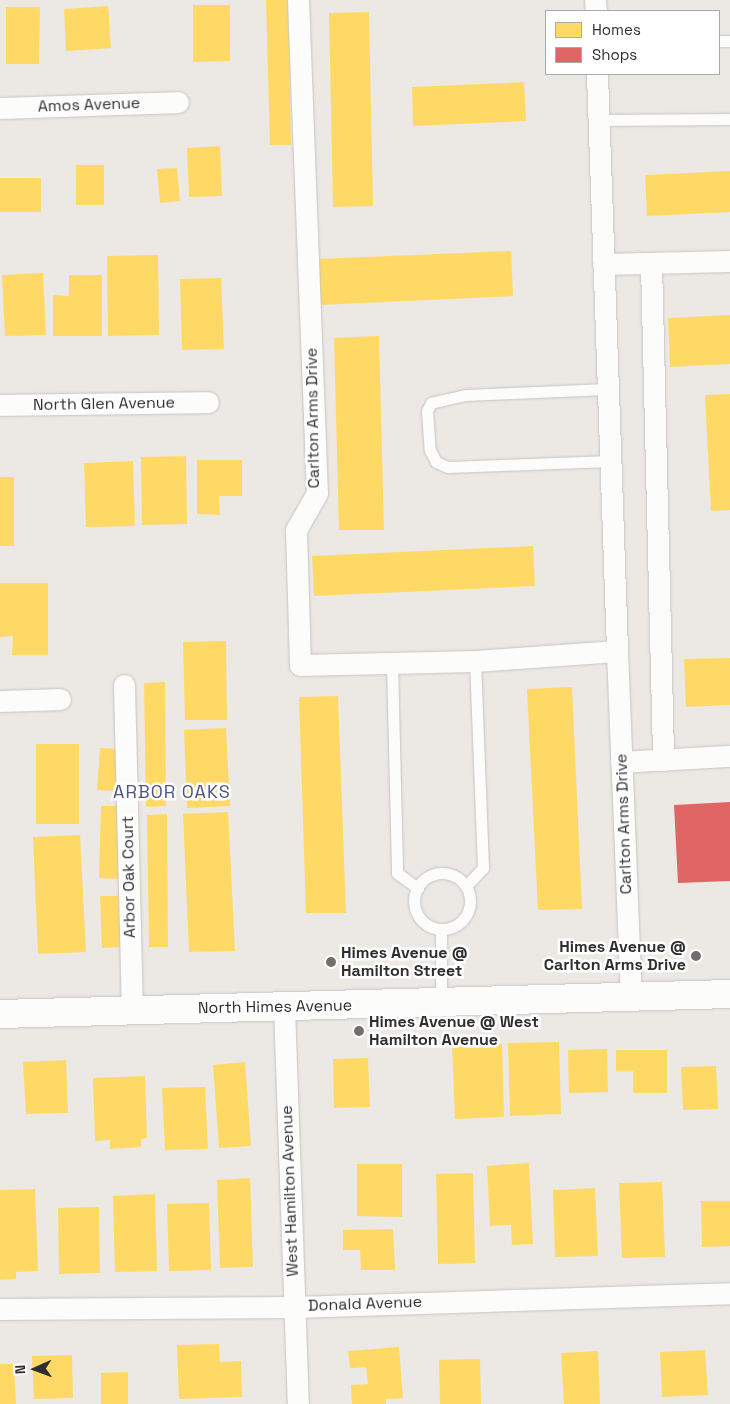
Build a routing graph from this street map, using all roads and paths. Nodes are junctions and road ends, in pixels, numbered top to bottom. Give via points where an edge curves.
1 (298, 0) edge
2 (598, 75) edge
3 (178, 102) dead end
4 (0, 108) edge
5 (730, 118) edge
6 (599, 120) junction
7 (730, 261) edge
8 (651, 263) junction
9 (603, 264) junction
10 (607, 389) junction
11 (208, 402) dead end
12 (0, 406) edge
13 (610, 461) junction
14 (616, 651) junction
15 (475, 661) junction
16 (392, 663) junction
17 (124, 685) dead end
18 (60, 699) dead end
19 (0, 700) edge
20 (730, 756) edge
21 (663, 760) junction
22 (621, 762) junction
23 (466, 886) junction
24 (418, 888) junction
25 (441, 929) junction
26 (730, 994) edge
27 (632, 997) junction
28 (441, 1003) junction
29 (284, 1007) junction
30 (132, 1010) junction
31 (0, 1014) edge
32 (730, 1293) edge
33 (295, 1307) junction
34 (0, 1309) edge
35 (298, 1404) edge

1 - 16 street, Carlton Arms Drive via 317,493 296,530 300,665
2 - 6 street, Carlton Arms Drive
3 - 4 street, Amos Avenue
5 - 6 lane
6 - 9 street, Carlton Arms Drive
7 - 8 street
8 - 9 street
8 - 21 street
9 - 10 street, Carlton Arms Drive
10 - 13 street, Carlton Arms Drive
10 - 13 lane via 465,395 431,403 427,411 430,450 436,462 448,467
11 - 12 street, North Glen Avenue
13 - 14 street, Carlton Arms Drive
14 - 15 street, Carlton Arms Drive
14 - 22 street, Carlton Arms Drive
15 - 16 street, Carlton Arms Drive
15 - 23 lane via 483,868
16 - 24 lane via 397,873
17 - 30 street, Arbor Oak Court
18 - 19 street
20 - 21 street
21 - 22 street
22 - 27 street, Carlton Arms Drive
23 - 24 lane via 459,878 442,873 424,879
23 - 25 lane via 471,902 465,918 450,928
24 - 25 lane via 414,905 418,914 424,922
25 - 28 lane
26 - 27 street, North Himes Avenue
27 - 28 street, North Himes Avenue
28 - 29 street, North Himes Avenue
29 - 30 street, North Himes Avenue
29 - 33 street, West Hamilton Avenue
30 - 31 street, North Himes Avenue
32 - 33 street, Donald Avenue
33 - 34 street, Donald Avenue
33 - 35 street, West Hamilton Avenue

